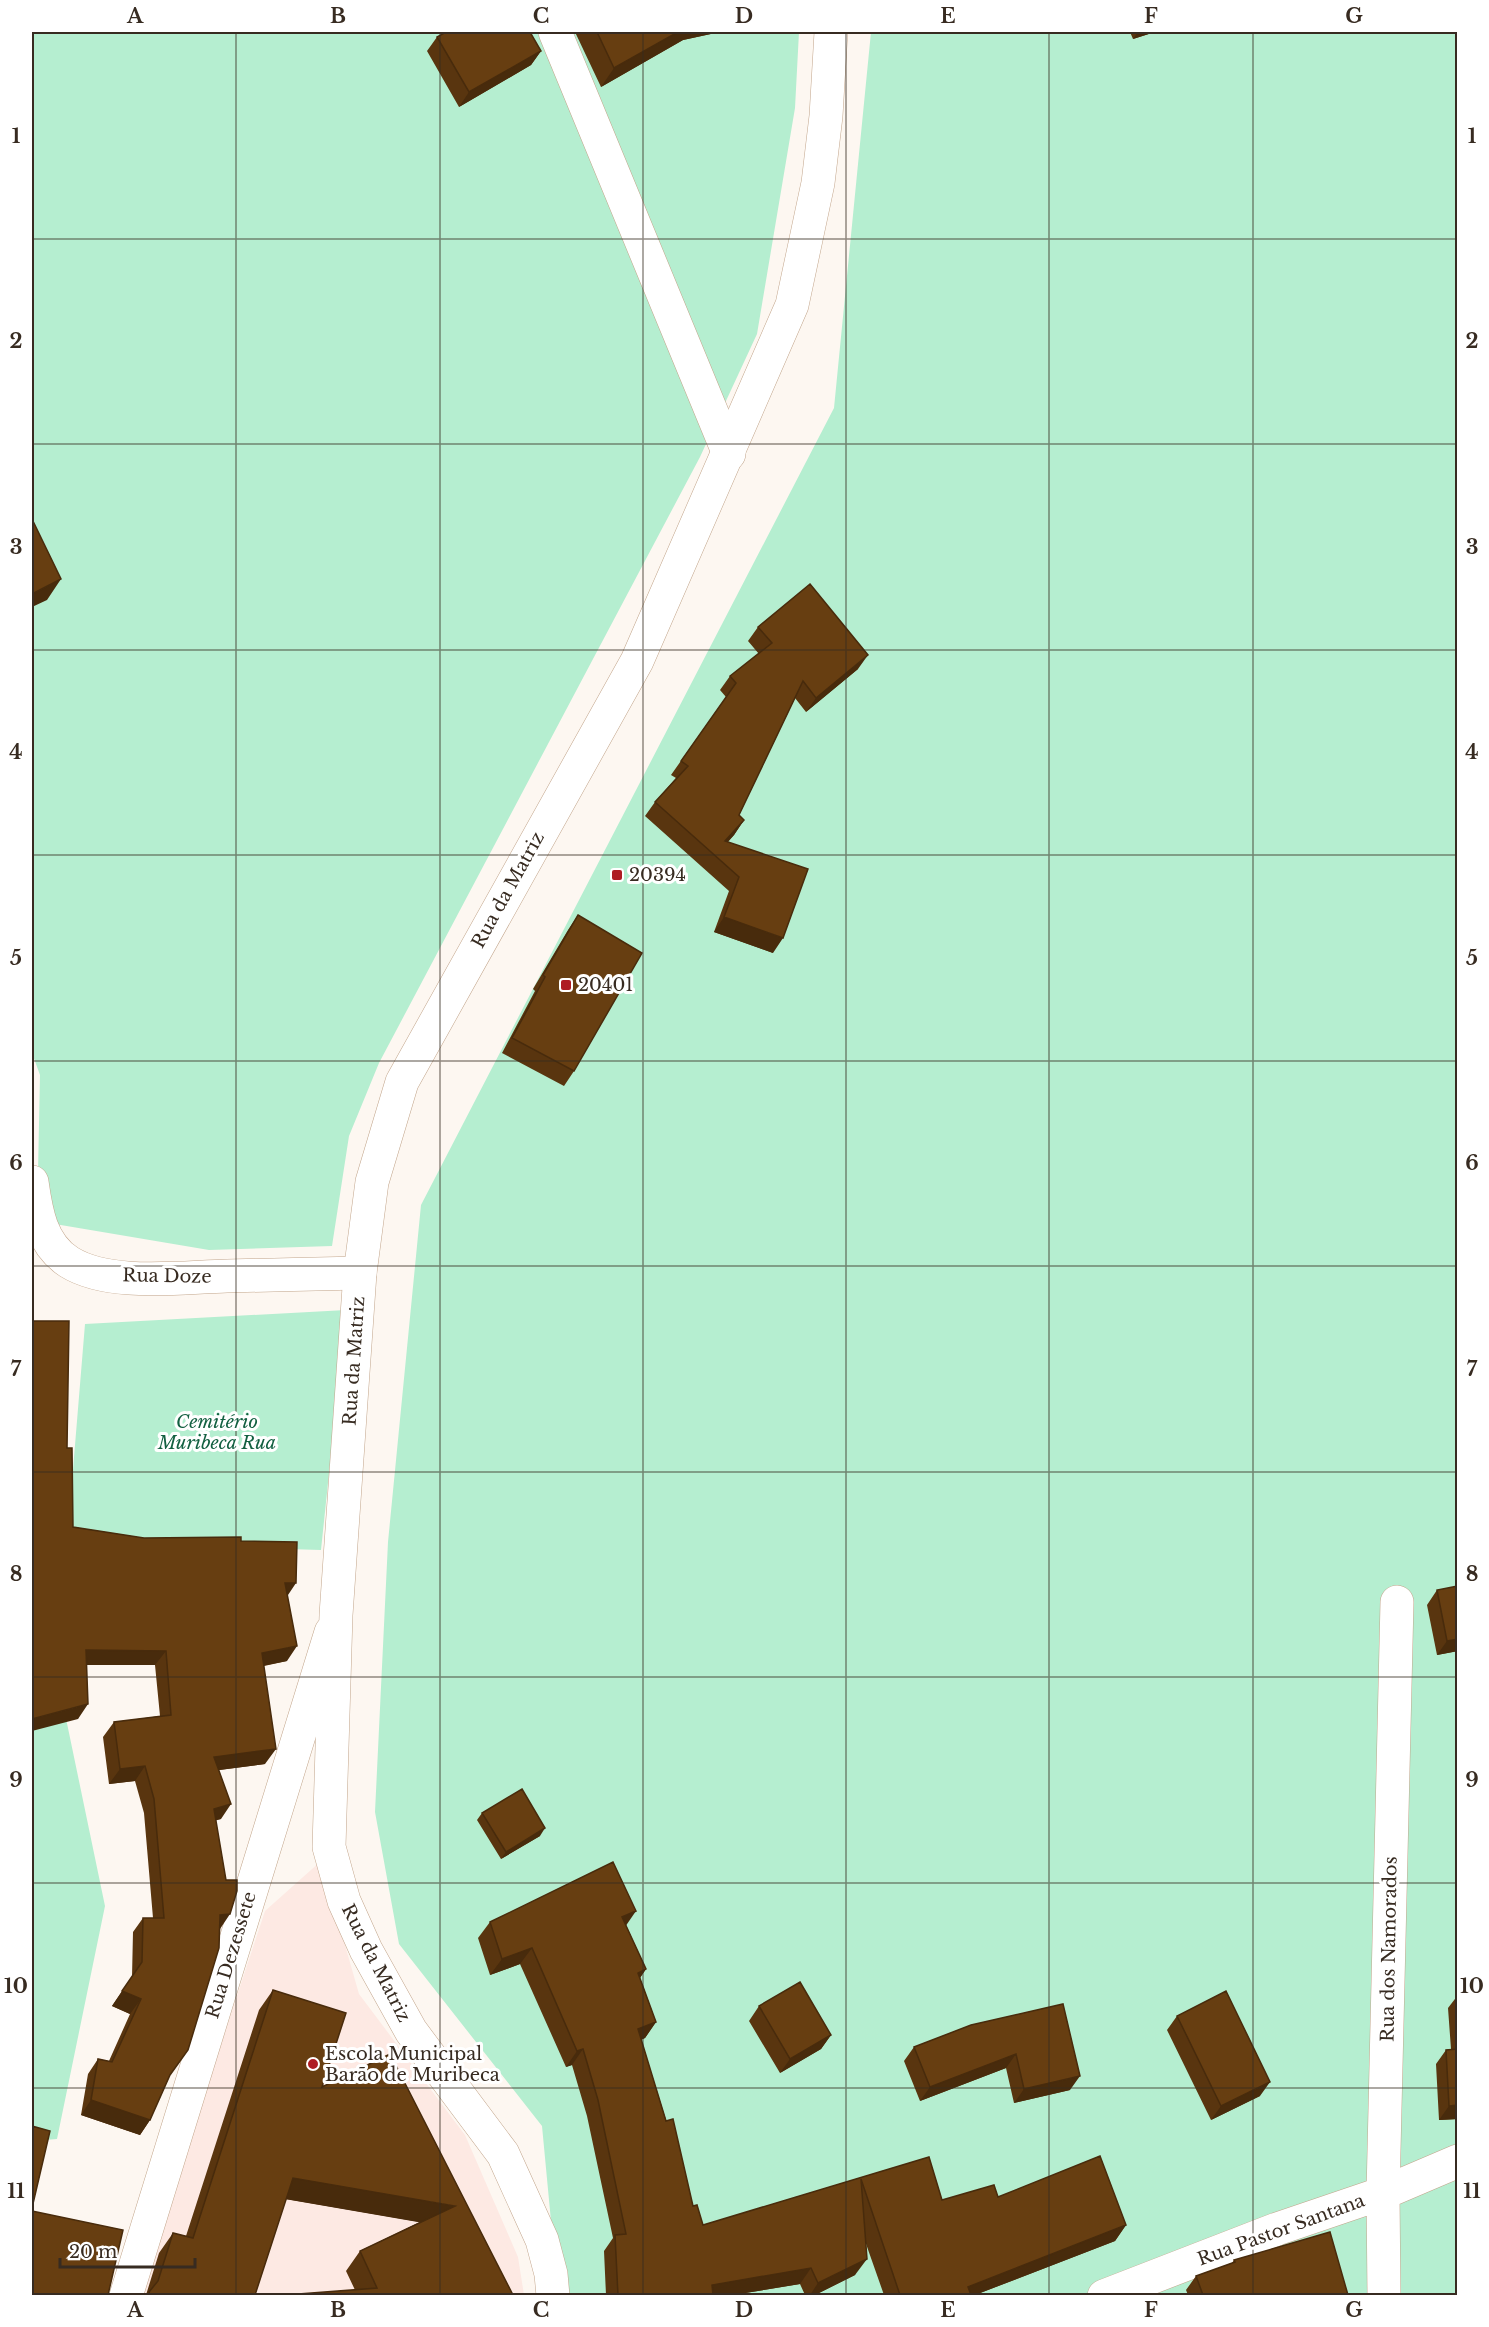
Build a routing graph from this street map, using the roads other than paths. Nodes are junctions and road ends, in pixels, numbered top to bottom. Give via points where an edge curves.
1 (555, 32) edge
2 (831, 32) edge
3 (729, 454) junction
4 (32, 1182) edge
5 (360, 1273) junction
6 (1397, 1602) dead end
7 (336, 1615) junction
8 (1458, 2161) edge
9 (1383, 2193) junction
10 (126, 2295) edge
11 (553, 2295) edge
12 (1104, 2295) edge
13 (1384, 2295) edge

1 - 3 street
2 - 3 street, Rua da Matriz via 818,183 792,305
3 - 5 street, Rua da Matriz via 637,661 402,1082 372,1182
4 - 5 street, Rua Doze via 38,1221 54,1247 68,1262 91,1271 135,1278
5 - 7 street, Rua da Matriz
6 - 9 street, Rua dos Namorados
7 - 10 street, Rua Dezessete
7 - 11 street, Rua da Matriz via 329,1847 344,1902 411,2031 502,2154 542,2240
8 - 9 street, Rua Pastor Santana
9 - 12 street, Rua Pastor Santana
9 - 13 street, Rua dos Namorados

